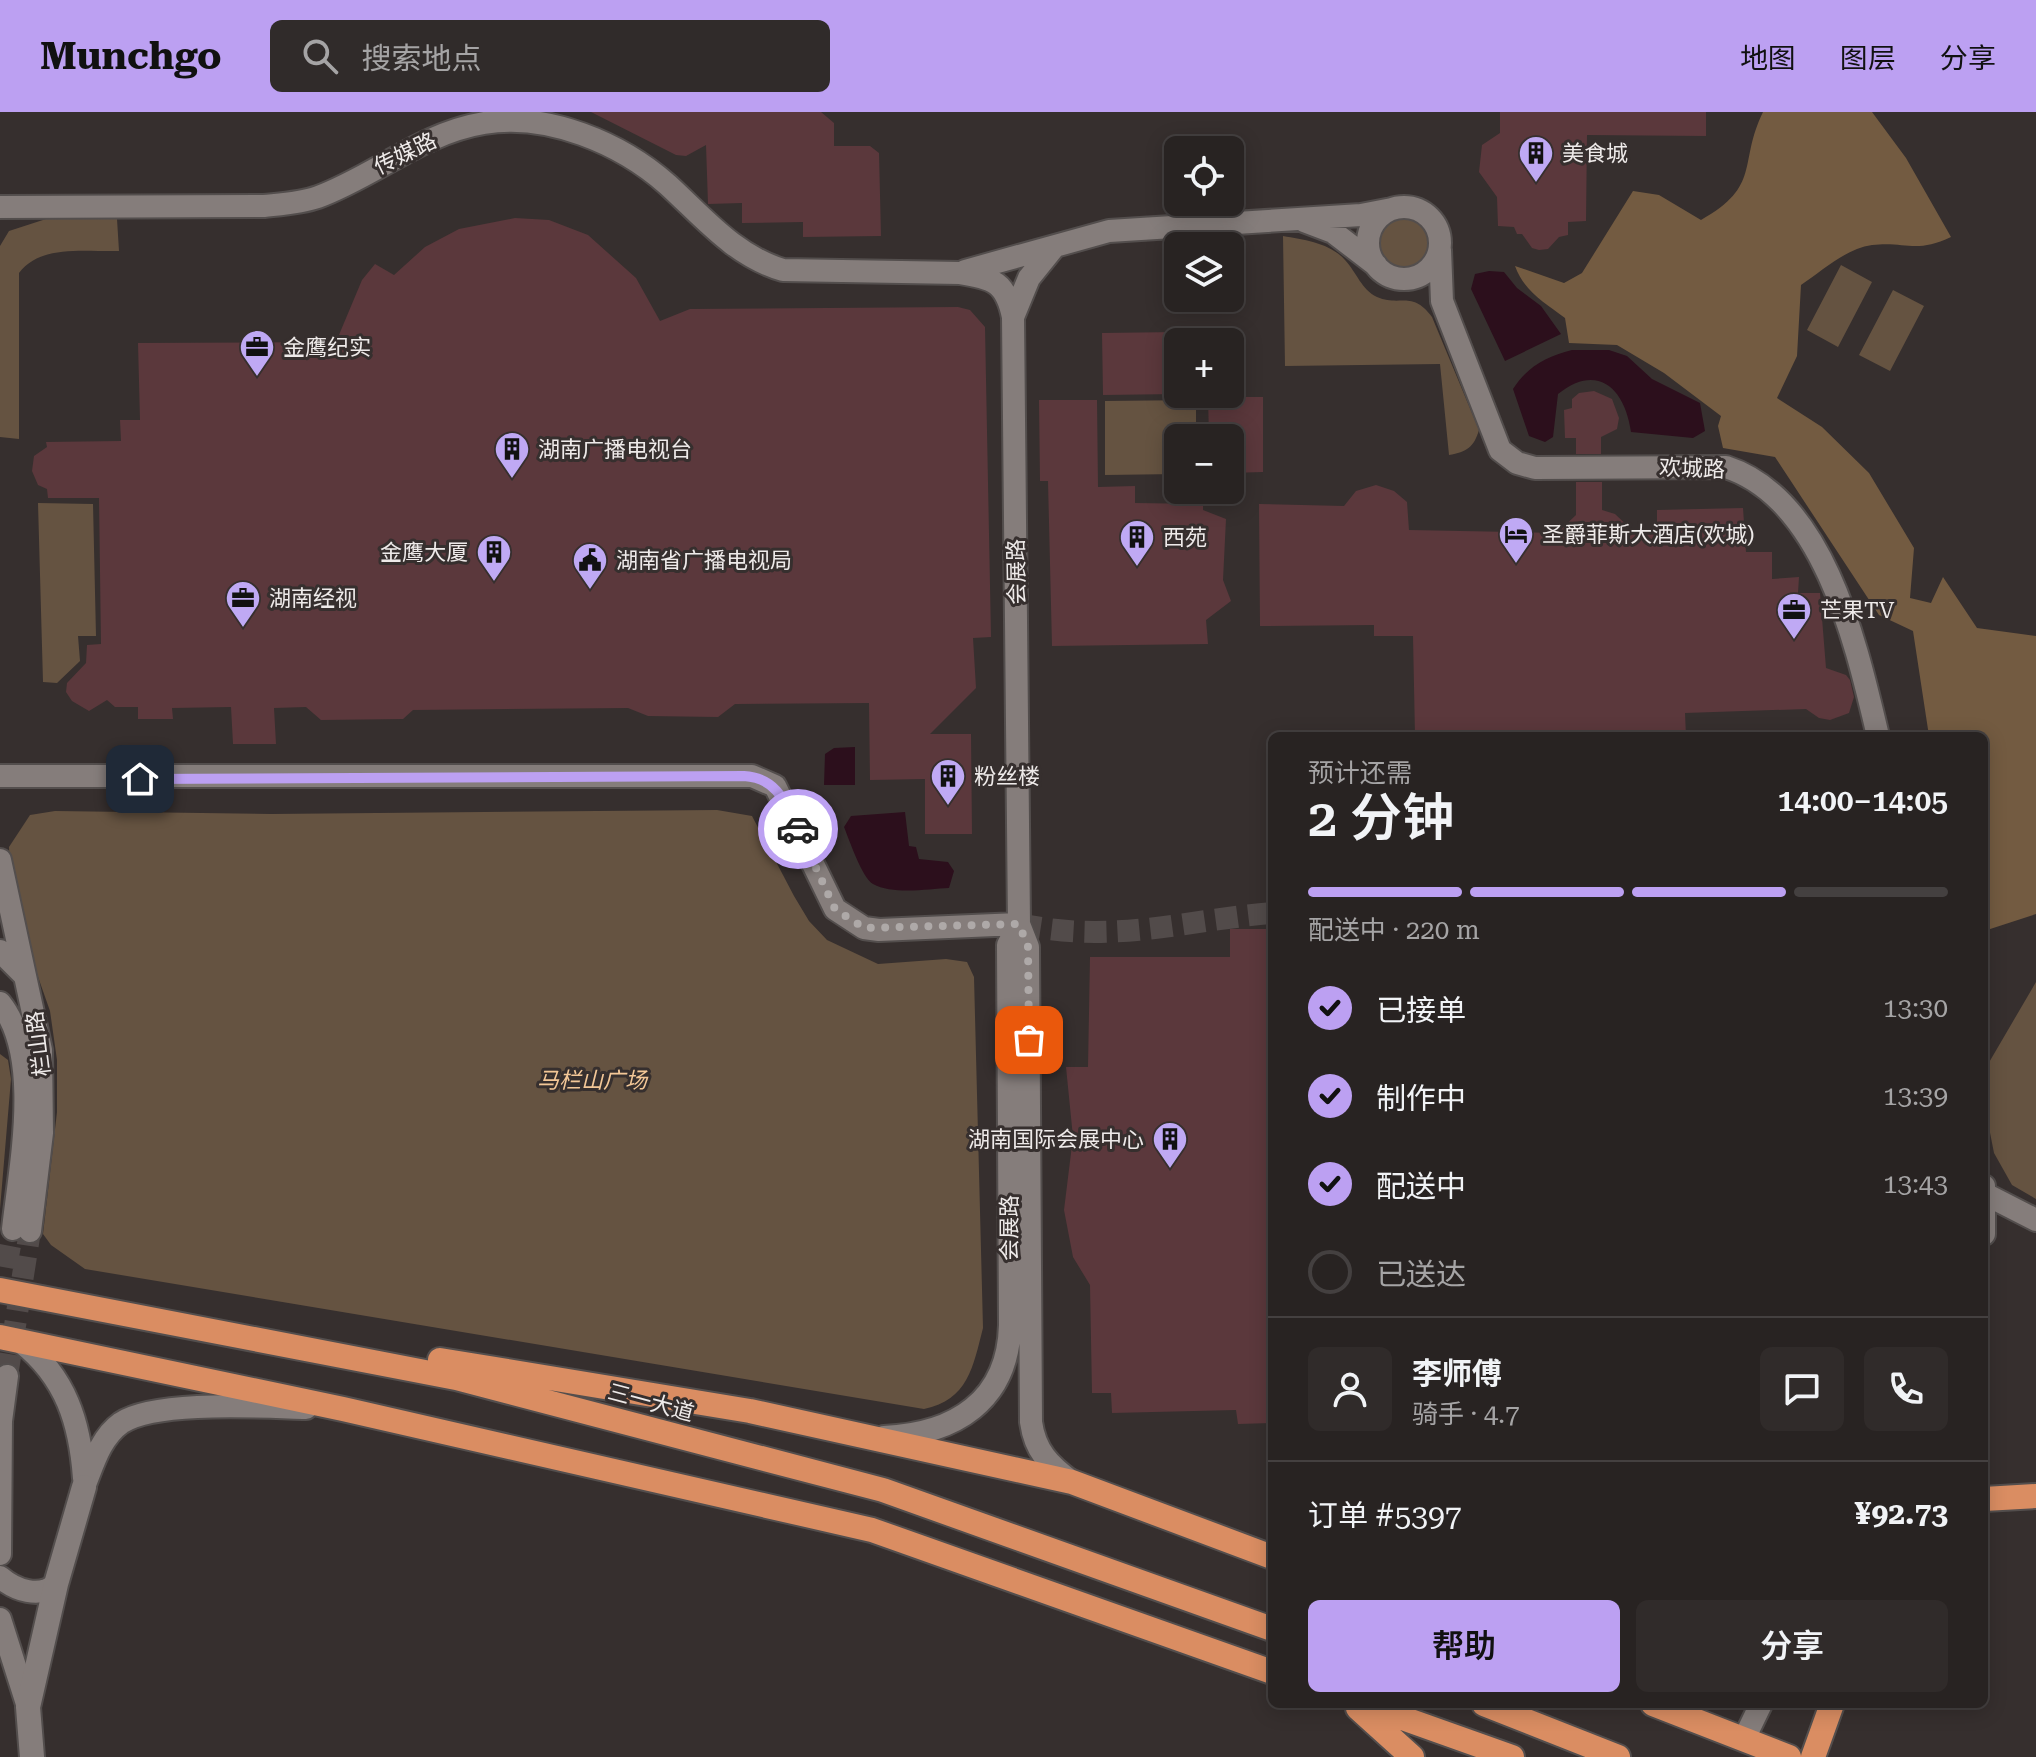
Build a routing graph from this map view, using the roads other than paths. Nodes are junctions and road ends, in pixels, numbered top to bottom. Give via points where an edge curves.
1 (511, 115) edge
2 (0, 207) edge
3 (1392, 209) junction
4 (1287, 217) junction
5 (1054, 247) junction
6 (1440, 250) junction
7 (960, 273) junction
8 (1390, 274) junction
9 (1442, 301) junction
10 (1013, 317) junction
11 (1877, 732) edge
12 (0, 776) edge
13 (0, 860) edge
14 (1019, 924) junction
15 (0, 951) edge
16 (28, 980) junction
17 (0, 1003) edge
18 (8, 1030) edge
19 (1988, 1192) edge
20 (2036, 1220) edge
21 (0, 1290) edge
22 (75, 1305) junction
23 (10, 1340) edge
24 (7, 1376) dead end
25 (343, 1409) junction
26 (865, 1436) junction
27 (1072, 1482) junction
28 (84, 1487) junction
29 (2036, 1496) edge
30 (1988, 1499) edge
31 (0, 1554) edge
32 (1268, 1556) edge
33 (0, 1577) edge
34 (56, 1584) junction
35 (0, 1619) edge
36 (1268, 1628) edge
37 (1268, 1671) edge
38 (28, 1707) junction
39 (1357, 1708) edge
40 (1374, 1708) edge
41 (1494, 1708) edge
42 (1663, 1708) edge
43 (1759, 1708) edge
44 (1831, 1708) edge
45 (1744, 1739) junction
46 (32, 1757) edge
47 (1412, 1757) edge
48 (1512, 1757) edge
49 (1618, 1757) edge
50 (1789, 1757) edge
51 (1813, 1757) edge

1 - 2 street, 传媒路 via 427,141 300,202
1 - 7 street, 传媒路 via 585,136 637,160 761,264 783,270
3 - 4 street
3 - 6 street via 1426,214 1438,231
3 - 8 street via 1370,231 1370,253
4 - 5 street via 1133,228
4 - 8 street via 1333,232
5 - 7 street
5 - 10 street via 1029,278
6 - 8 street via 1421,275
6 - 9 street, 欢城路
7 - 10 street via 998,284 1009,297
8 - 9 street via 1420,285
9 - 11 street, 欢城路 via 1494,439 1517,463 1535,468 1726,467 1744,472 1774,497 1805,535 1839,594
10 - 14 street, 会展路
12 - 14 street via 752,776 775,786 835,909 853,922 879,930
13 - 16 street, 栏山路
14 - 26 street, 会展路 via 1008,945 1010,1325 1002,1372 983,1401 947,1423 912,1434
14 - 27 street, 会展路 via 1028,947 1031,1422 1044,1458
15 - 16 street
16 - 18 street, 栏山路 via 43,1079 42,1133 21,1230 25,1105 20,1057
17 - 18 street
19 - 20 street
21 - 22 highway, 三一大道
22 - 26 highway via 621,1387
22 - 36 highway, 三一大道 via 456,1378 883,1490
23 - 25 highway
23 - 28 street via 39,1356 72,1410 80,1433
24 - 31 street via 1,1421
25 - 28 street via 227,1406 140,1415 109,1434
25 - 37 highway via 872,1530
26 - 27 highway
27 - 32 highway
28 - 34 street
29 - 30 highway
33 - 34 street via 31,1592
34 - 38 street
35 - 38 street
38 - 46 street
39 - 47 highway
40 - 48 highway
41 - 49 highway
42 - 45 highway
43 - 45 street
44 - 51 highway
45 - 50 highway

